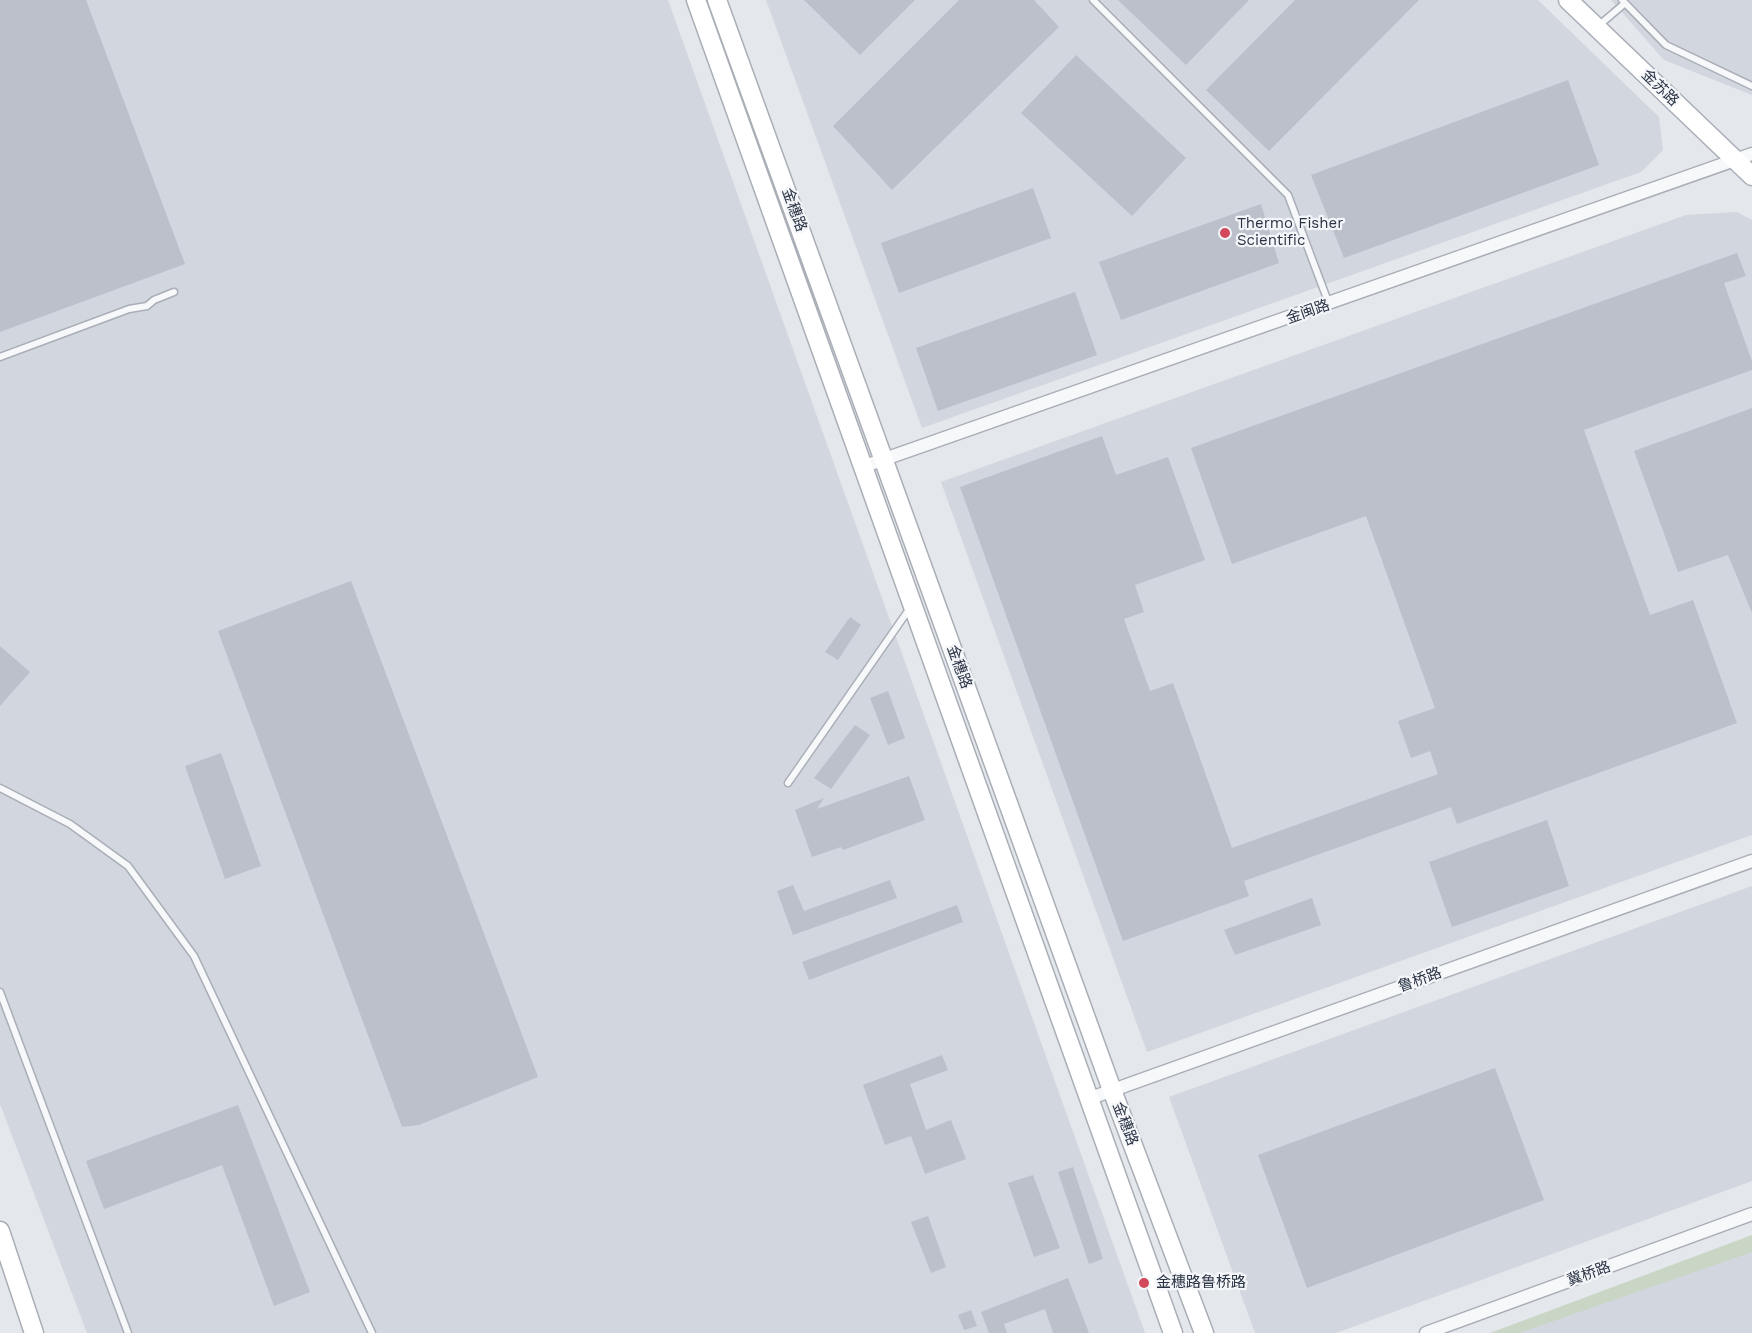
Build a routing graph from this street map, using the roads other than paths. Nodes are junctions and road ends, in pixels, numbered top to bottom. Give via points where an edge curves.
1 (717, 0) edge
2 (1093, 0) edge
3 (1568, 0) edge
4 (698, 1) edge
5 (1623, 2) edge
6 (1597, 27) junction
7 (1752, 86) edge
8 (1743, 157) edge
9 (1752, 176) edge
10 (174, 292) dead end
11 (1329, 304) junction
12 (0, 357) edge
13 (885, 459) junction
14 (862, 467) junction
15 (912, 605) junction
16 (788, 783) dead end
17 (0, 788) edge
18 (1752, 861) edge
19 (0, 992) edge
20 (1112, 1090) junction
21 (1088, 1099) junction
22 (1752, 1214) edge
23 (0, 1231) edge
24 (34, 1333) edge
25 (128, 1333) edge
26 (372, 1333) edge
27 (1173, 1333) edge
28 (1204, 1333) edge
29 (1426, 1333) edge

1 - 13 street, 金穗路
2 - 11 lane via 1288,195
3 - 6 street, 金苏路
4 - 14 street, 金穗路
5 - 6 lane
5 - 7 lane via 1666,45
6 - 8 street, 金苏路
8 - 9 street, 金苏路
8 - 11 street, 金闽路
10 - 12 lane via 147,306 129,309
11 - 13 street, 金闽路
13 - 14 street, 金闽路
13 - 20 street, 金穗路
14 - 15 street, 金穗路
15 - 16 lane
15 - 21 street, 金穗路
17 - 26 lane via 70,824 128,866 194,956
18 - 20 street, 鲁桥路
19 - 25 lane
20 - 21 street, 鲁桥路
20 - 28 street, 金穗路
21 - 27 street, 金穗路
22 - 29 street, 冀桥路
23 - 24 street

